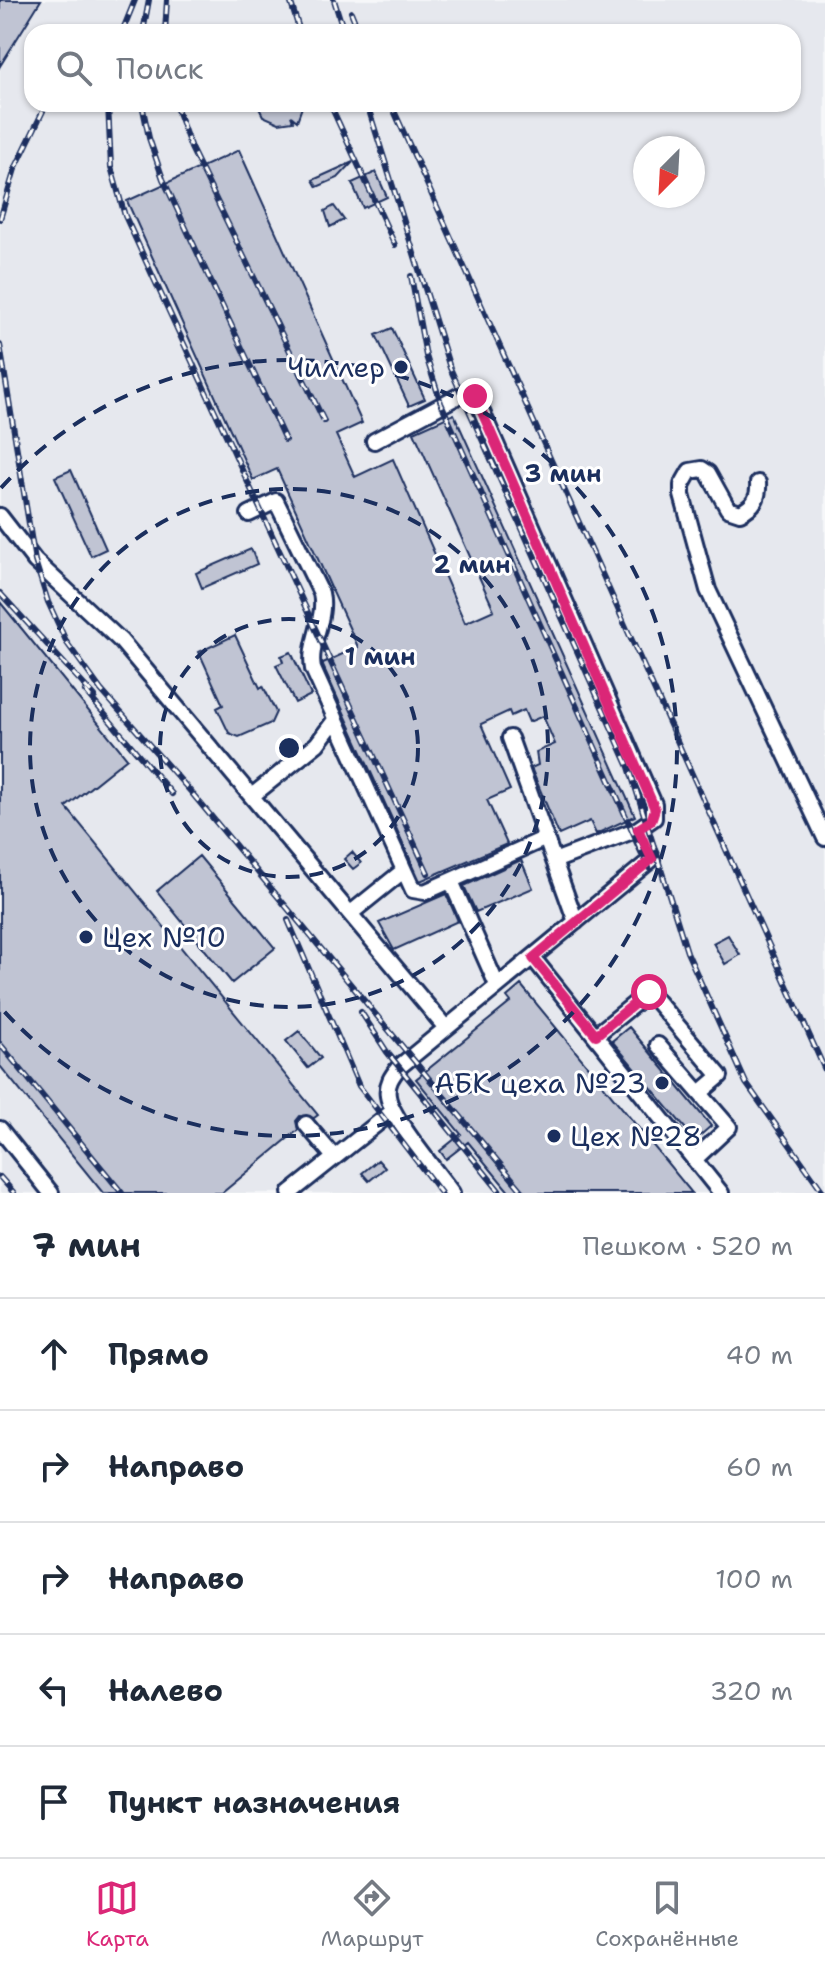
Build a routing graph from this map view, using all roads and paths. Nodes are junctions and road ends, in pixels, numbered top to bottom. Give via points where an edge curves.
1 (374, 441) dead end
2 (758, 483) dead end
3 (249, 514) dead end
4 (0, 516) edge
5 (335, 720) junction
6 (510, 738) dead end
7 (253, 795) junction
8 (638, 829) junction
9 (546, 838) junction
10 (825, 838) edge
11 (554, 861) junction
12 (403, 871) junction
13 (451, 881) junction
14 (351, 913) junction
15 (576, 922) junction
16 (533, 958) junction
17 (497, 985) junction
18 (446, 1028) junction
19 (596, 1035) junction
20 (658, 1045) dead end
21 (700, 1093) junction
22 (393, 1111) junction
23 (306, 1124) dead end
24 (0, 1129) edge
25 (334, 1157) junction
26 (695, 1159) junction
27 (51, 1193) edge
28 (290, 1193) edge
29 (452, 1193) edge
30 (721, 1193) edge

1 - 8 street via 441,403 464,393 475,396 654,804 654,818
2 - 10 street via 753,505 740,513 728,509 702,469 695,468 686,477 682,495 708,590
3 - 5 street via 276,501 321,593 312,664
4 - 7 street via 35,561 121,641
5 - 7 street via 317,744
5 - 12 street
6 - 9 street
7 - 14 street
8 - 11 street
8 - 15 street via 652,859
9 - 11 street
9 - 13 street
11 - 15 street
12 - 13 street via 420,894
12 - 14 street
13 - 17 street
14 - 18 street
15 - 16 street
16 - 17 street
16 - 19 street
17 - 18 street
18 - 22 street via 393,1074 387,1091
19 - 21 street via 649,992 720,1076
19 - 26 street
20 - 21 street
21 - 26 street via 729,1127
22 - 25 street
22 - 29 street
23 - 25 street
24 - 27 street
25 - 28 street
26 - 30 street

